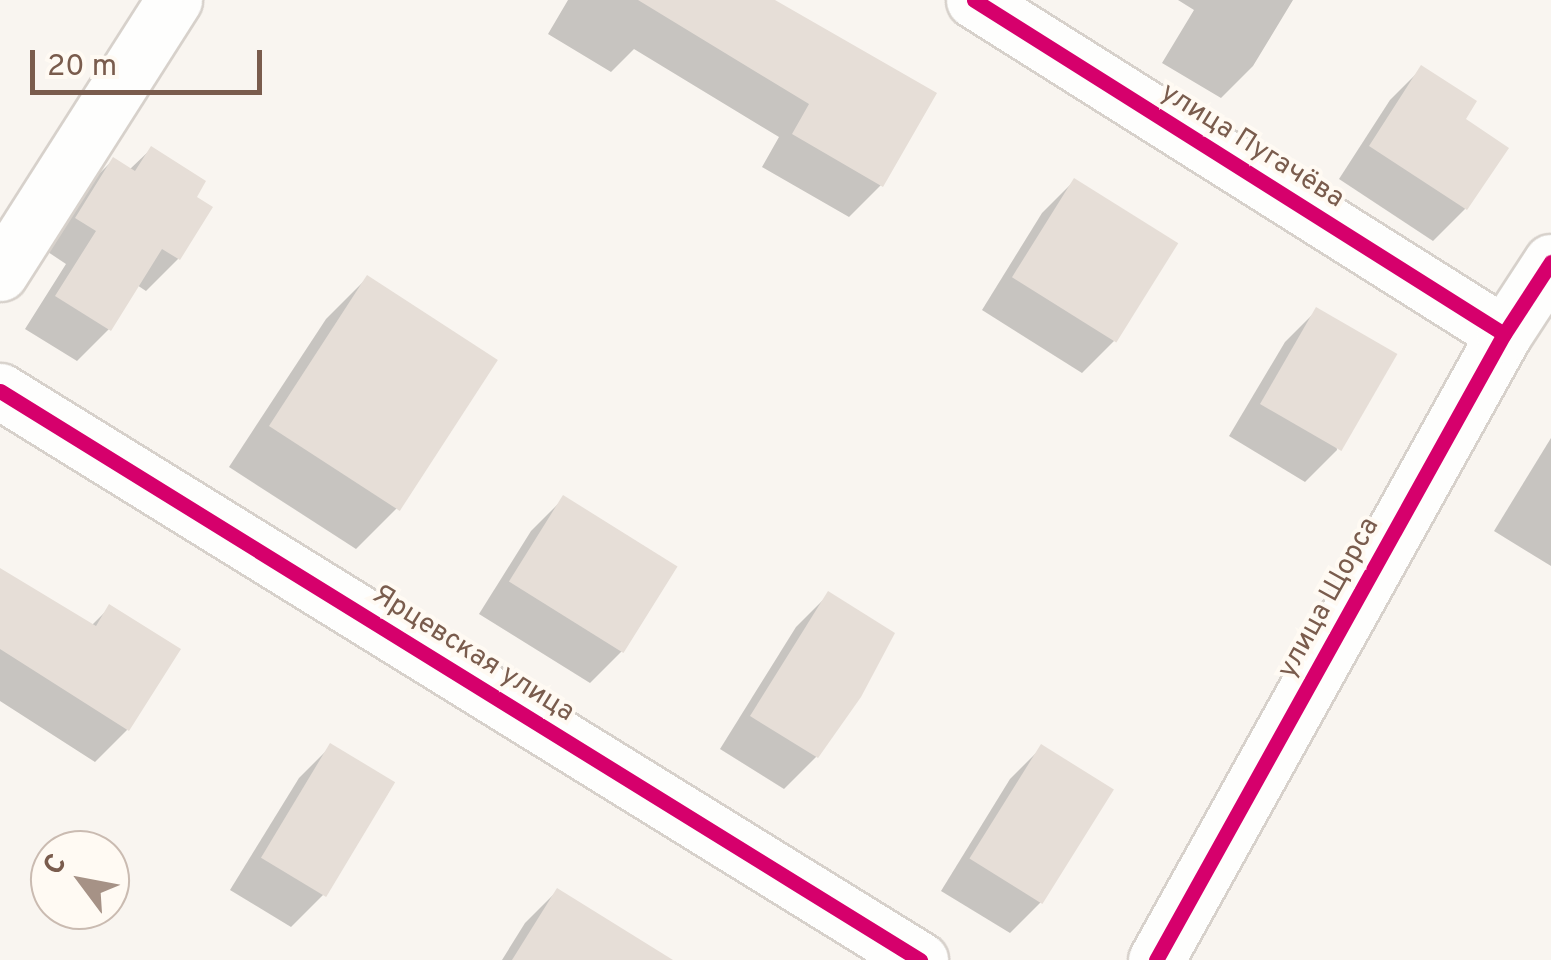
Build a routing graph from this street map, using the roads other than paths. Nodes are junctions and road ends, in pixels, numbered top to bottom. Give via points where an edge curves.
1 (174, 0) edge
2 (974, 0) edge
3 (1551, 262) edge
4 (0, 273) edge
5 (1504, 334) junction
6 (0, 391) edge
7 (920, 960) edge
8 (1156, 960) edge

1 - 4 street
2 - 5 street, улица Пугачёва
3 - 5 street, улица Щорса
5 - 8 street, улица Щорса
6 - 7 street, Ярцевская улица

